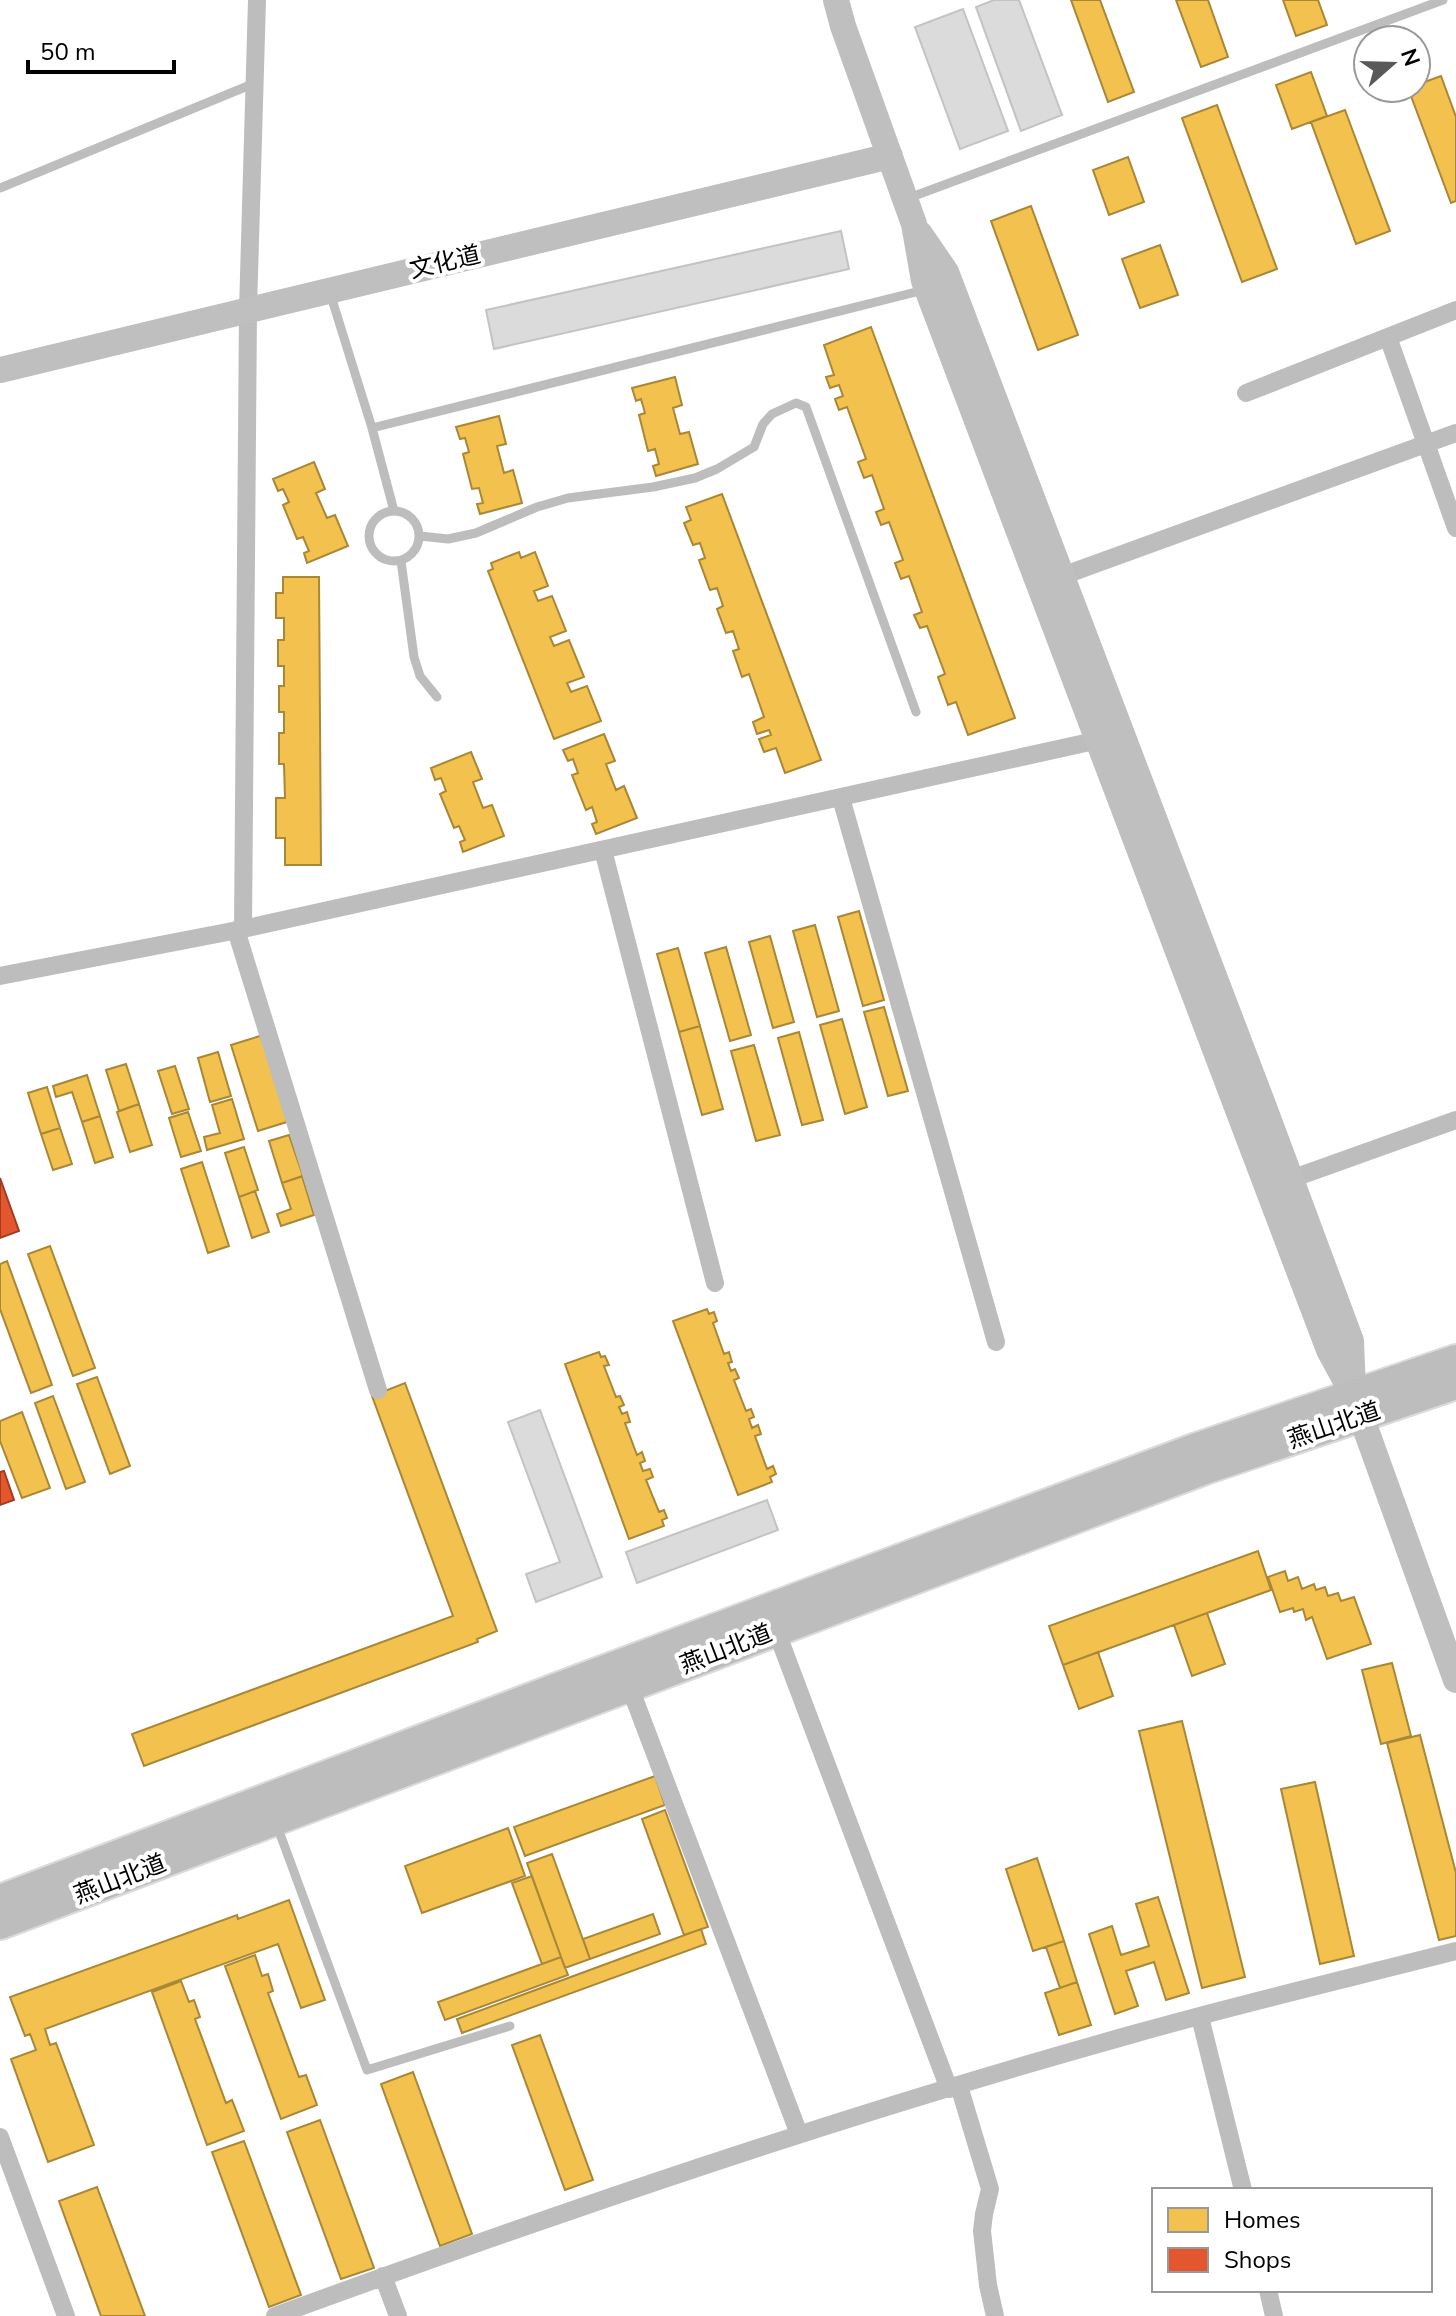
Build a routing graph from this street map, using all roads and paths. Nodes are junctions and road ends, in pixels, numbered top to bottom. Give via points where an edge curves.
1 (257, 0) edge
2 (836, 0) edge
3 (1443, 0) edge
4 (255, 83) junction
5 (890, 156) junction
6 (0, 188) edge
7 (910, 212) junction
8 (927, 289) junction
9 (329, 290) junction
10 (248, 310) junction
11 (1456, 310) edge
12 (1388, 337) junction
13 (0, 370) edge
14 (1246, 393) dead end
15 (372, 428) junction
16 (1456, 433) edge
17 (1426, 444) junction
18 (394, 511) junction
19 (1456, 528) edge
20 (420, 536) junction
21 (401, 561) junction
22 (1062, 576) junction
23 (437, 697) dead end
24 (916, 712) dead end
25 (1099, 740) junction
26 (841, 798) junction
27 (603, 850) junction
28 (240, 929) junction
29 (0, 976) edge
30 (1456, 1120) edge
31 (1291, 1179) junction
32 (715, 1283) dead end
33 (996, 1342) dead end
34 (1456, 1360) edge
35 (1456, 1384) edge
36 (378, 1390) dead end
37 (1357, 1405) junction
38 (776, 1630) junction
39 (1451, 1651) edge
40 (1456, 1680) edge
41 (629, 1685) junction
42 (275, 1820) junction
43 (0, 1900) edge
44 (0, 1924) edge
45 (1456, 1951) edge
46 (1200, 2017) junction
47 (510, 2026) dead end
48 (954, 2088) junction
49 (799, 2134) junction
50 (0, 2137) edge
51 (1243, 2188) edge
52 (383, 2276) junction
53 (1268, 2292) edge
54 (66, 2316) edge
55 (275, 2316) edge
56 (398, 2316) edge
57 (995, 2316) edge
58 (1274, 2316) edge

1 - 4 street
2 - 5 main road
3 - 7 lane
4 - 6 lane
4 - 10 street
5 - 7 main road
5 - 9 main road, 文化道
7 - 8 main road
7 - 22 main road via 946,272
8 - 15 lane
8 - 25 main road
9 - 10 main road, 文化道
9 - 15 lane
10 - 13 main road, 文化道
10 - 28 street
11 - 12 street
12 - 14 street
12 - 17 street
15 - 18 lane
16 - 17 street
17 - 19 street
17 - 22 street
18 - 20 lane via 414,520
18 - 21 lane via 373,523 369,539 377,556
20 - 21 lane via 413,554
20 - 24 lane via 448,539 568,498 695,478 754,447 772,414 796,403 806,407
21 - 23 lane via 414,657 420,676
22 - 31 main road
25 - 26 street
25 - 37 main road via 1329,1350
26 - 27 street
26 - 33 street
27 - 28 street
27 - 32 street
28 - 29 street
28 - 36 street
30 - 31 street
31 - 37 main road via 1351,1341
34 - 37 main road, 燕山北道
35 - 37 main road, 燕山北道
37 - 38 main road, 燕山北道 via 1205,1469
37 - 39 main road
37 - 43 main road, 燕山北道 via 1197,1448
38 - 41 main road, 燕山北道
38 - 48 street
39 - 40 main road
41 - 42 main road, 燕山北道
41 - 49 street
42 - 44 main road, 燕山北道
42 - 47 lane via 367,2070
45 - 46 street
46 - 48 street
46 - 51 street
48 - 49 street
48 - 57 street via 990,2189 982,2231
49 - 52 street
50 - 54 street
52 - 55 street
52 - 56 street
53 - 58 street

